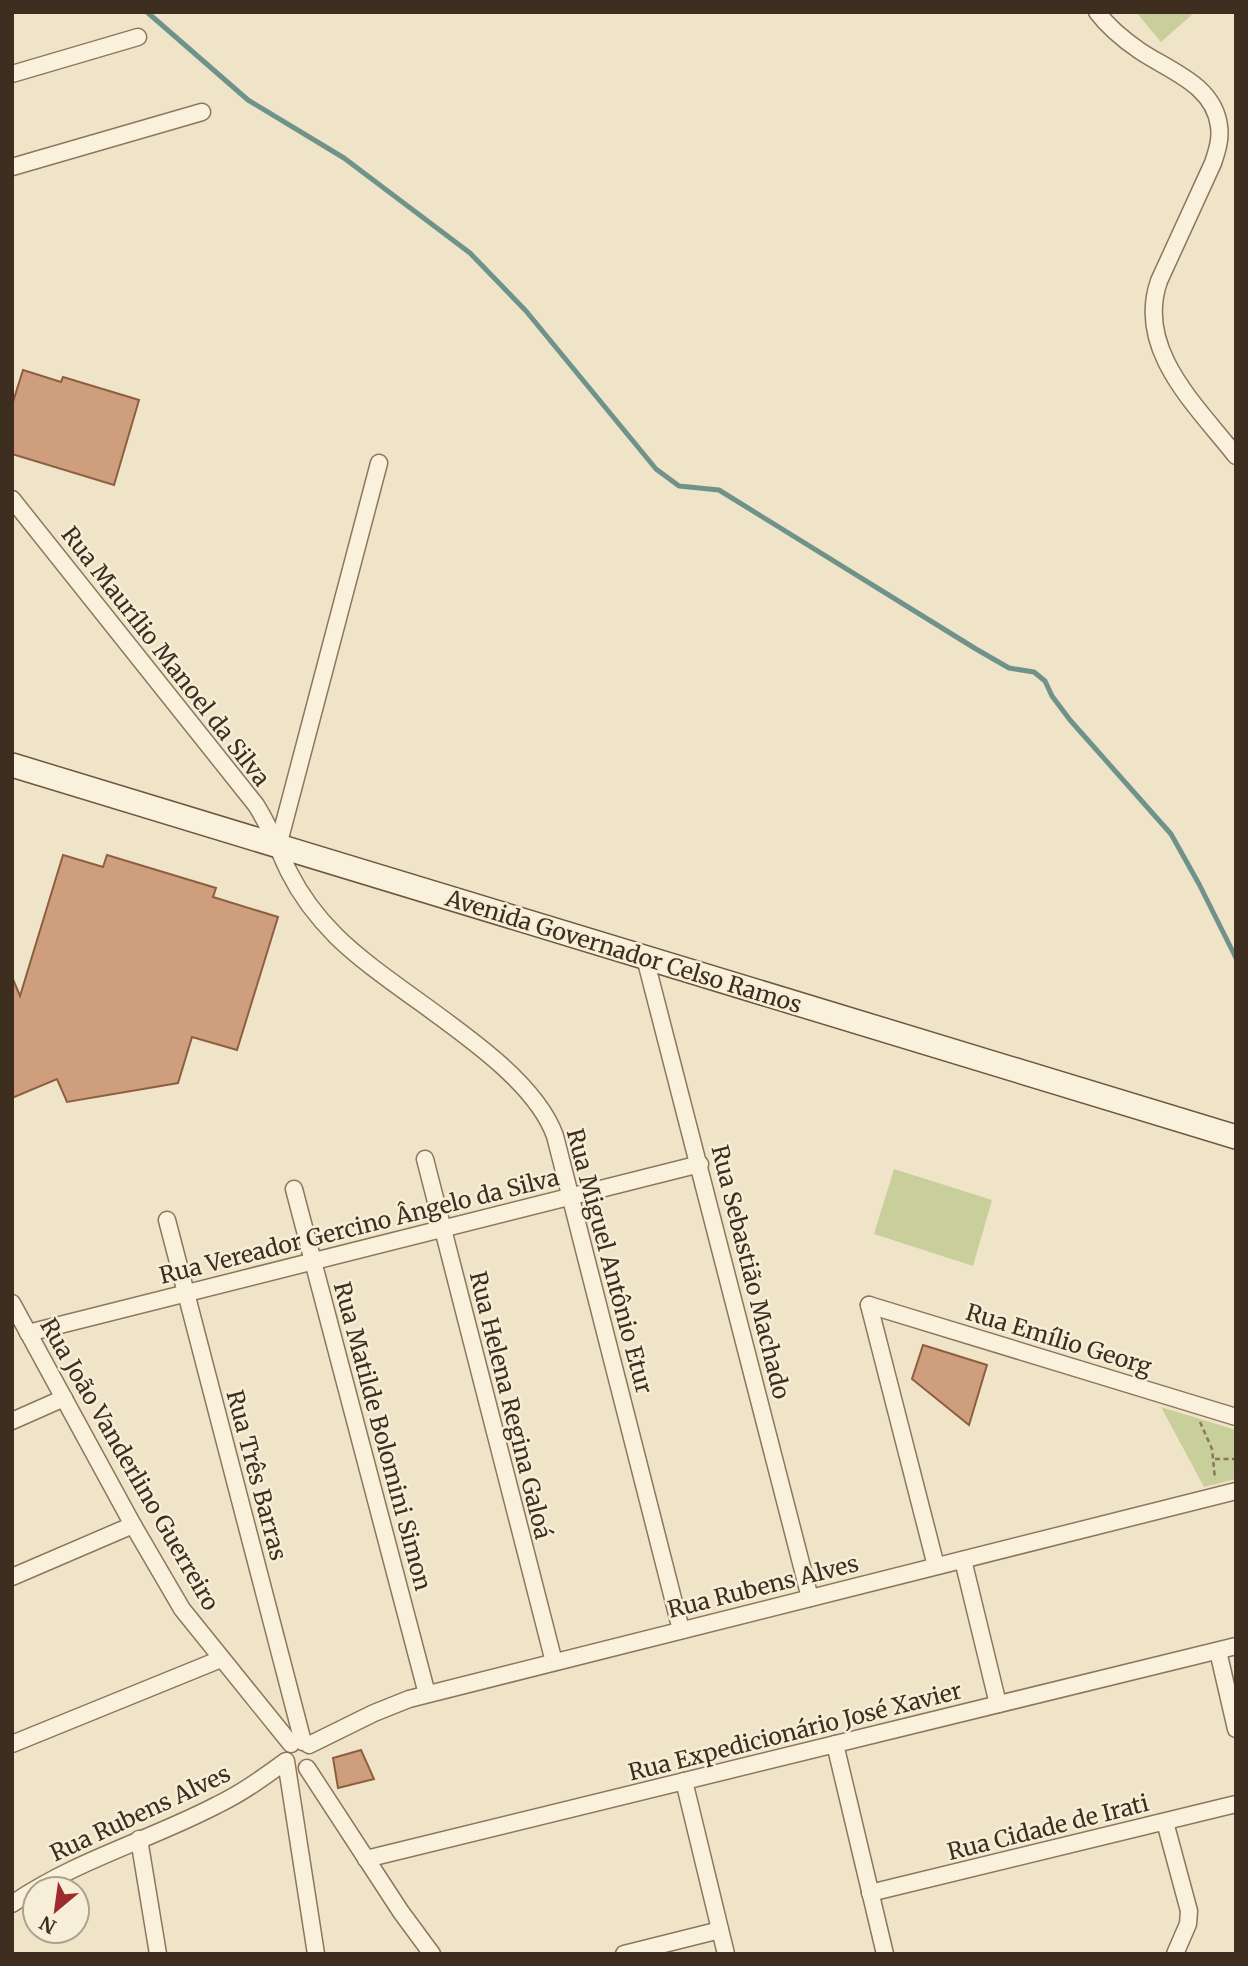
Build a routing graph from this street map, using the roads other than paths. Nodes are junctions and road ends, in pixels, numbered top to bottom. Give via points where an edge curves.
1 (1097, 12) edge
2 (138, 37) dead end
3 (12, 74) edge
4 (202, 112) dead end
5 (12, 167) edge
6 (1236, 456) edge
7 (379, 463) dead end
8 (12, 499) edge
9 (12, 765) edge
10 (278, 846) junction
11 (645, 958) junction
12 (1236, 1137) edge
13 (425, 1159) dead end
14 (700, 1164) junction
15 (294, 1189) dead end
16 (570, 1196) junction
17 (167, 1220) dead end
18 (442, 1228) junction
19 (313, 1261) junction
20 (186, 1293) junction
21 (12, 1303) edge
22 (29, 1333) junction
23 (64, 1398) junction
24 (1236, 1418) edge
25 (12, 1421) edge
26 (1236, 1491) edge
27 (133, 1525) junction
28 (963, 1560) junction
29 (936, 1566) junction
30 (12, 1577) edge
31 (810, 1598) junction
32 (681, 1630) junction
33 (1236, 1646) edge
34 (1218, 1651) junction
35 (221, 1659) junction
36 (554, 1662) junction
37 (427, 1694) junction
38 (998, 1704) junction
39 (1236, 1729) edge
40 (12, 1744) edge
41 (301, 1744) junction
42 (835, 1744) junction
43 (286, 1761) junction
44 (307, 1768) junction
45 (684, 1781) junction
46 (1236, 1804) edge
47 (1165, 1822) junction
48 (139, 1839) junction
49 (366, 1859) junction
50 (870, 1893) junction
51 (12, 1904) edge
52 (720, 1930) junction
53 (158, 1954) edge
54 (316, 1954) edge
55 (432, 1954) edge
56 (624, 1954) edge
57 (726, 1954) edge
58 (885, 1954) edge
59 (1175, 1954) edge

1 - 6 street via 1124,40 1195,85 1216,112 1220,128 1213,163 1159,281 1153,314 1166,364
2 - 3 street
4 - 5 street
7 - 10 street
8 - 10 street, Rua Maurílio Manoel da Silva via 256,805
9 - 10 main road, Avenida Governador Celso Ramos
10 - 11 main road, Avenida Governador Celso Ramos
10 - 16 street, Rua Miguel Antônio Etur via 301,893 337,937 471,1041 538,1104 555,1136
11 - 12 main road, Avenida Governador Celso Ramos
11 - 14 street, Rua Sebastião Machado
13 - 18 street, Rua Helena Regina Galoá
14 - 16 street, Rua Vereador Gercino Ângelo da Silva
14 - 31 street, Rua Sebastião Machado
15 - 19 street, Rua Matilde Bolomini Simon
16 - 18 street, Rua Vereador Gercino Ângelo da Silva
16 - 32 street, Rua Miguel Antônio Etur
17 - 20 street, Rua Três Barras
18 - 19 street, Rua Vereador Gercino Ângelo da Silva
18 - 36 street, Rua Helena Regina Galoá
19 - 20 street, Rua Vereador Gercino Ângelo da Silva
19 - 37 street, Rua Matilde Bolomini Simon
20 - 22 street, Rua Vereador Gercino Ângelo da Silva
20 - 41 street, Rua Três Barras
21 - 22 street, Rua João Vanderlino Guerreiro
22 - 23 street, Rua João Vanderlino Guerreiro
23 - 25 street
23 - 27 street, Rua João Vanderlino Guerreiro
24 - 29 street, Rua Emílio Georg via 869,1305
26 - 28 street, Rua Rubens Alves
27 - 30 street
27 - 35 street, Rua João Vanderlino Guerreiro via 183,1609
28 - 29 street, Rua Rubens Alves
28 - 38 street
29 - 31 street, Rua Rubens Alves
31 - 32 street, Rua Rubens Alves
32 - 36 street, Rua Rubens Alves
33 - 34 street, Rua Expedicionário José Xavier
34 - 38 street, Rua Expedicionário José Xavier
34 - 39 street
35 - 40 street
35 - 41 street, Rua João Vanderlino Guerreiro
36 - 37 street, Rua Rubens Alves
37 - 41 street, Rua Rubens Alves
38 - 42 street, Rua Expedicionário José Xavier
41 - 43 street via 285,1752
41 - 44 street via 314,1757
42 - 45 street, Rua Expedicionário José Xavier
42 - 50 street
43 - 44 street via 295,1770
43 - 48 street, Rua Rubens Alves via 216,1806
43 - 54 street
44 - 49 street
45 - 49 street, Rua Expedicionário José Xavier
45 - 52 street
46 - 47 street, Rua Cidade de Irati
47 - 50 street, Rua Cidade de Irati
47 - 59 street via 1189,1911
48 - 51 street, Rua Rubens Alves via 50,1880
48 - 53 street
49 - 55 street
50 - 58 street
52 - 56 street
52 - 57 street

